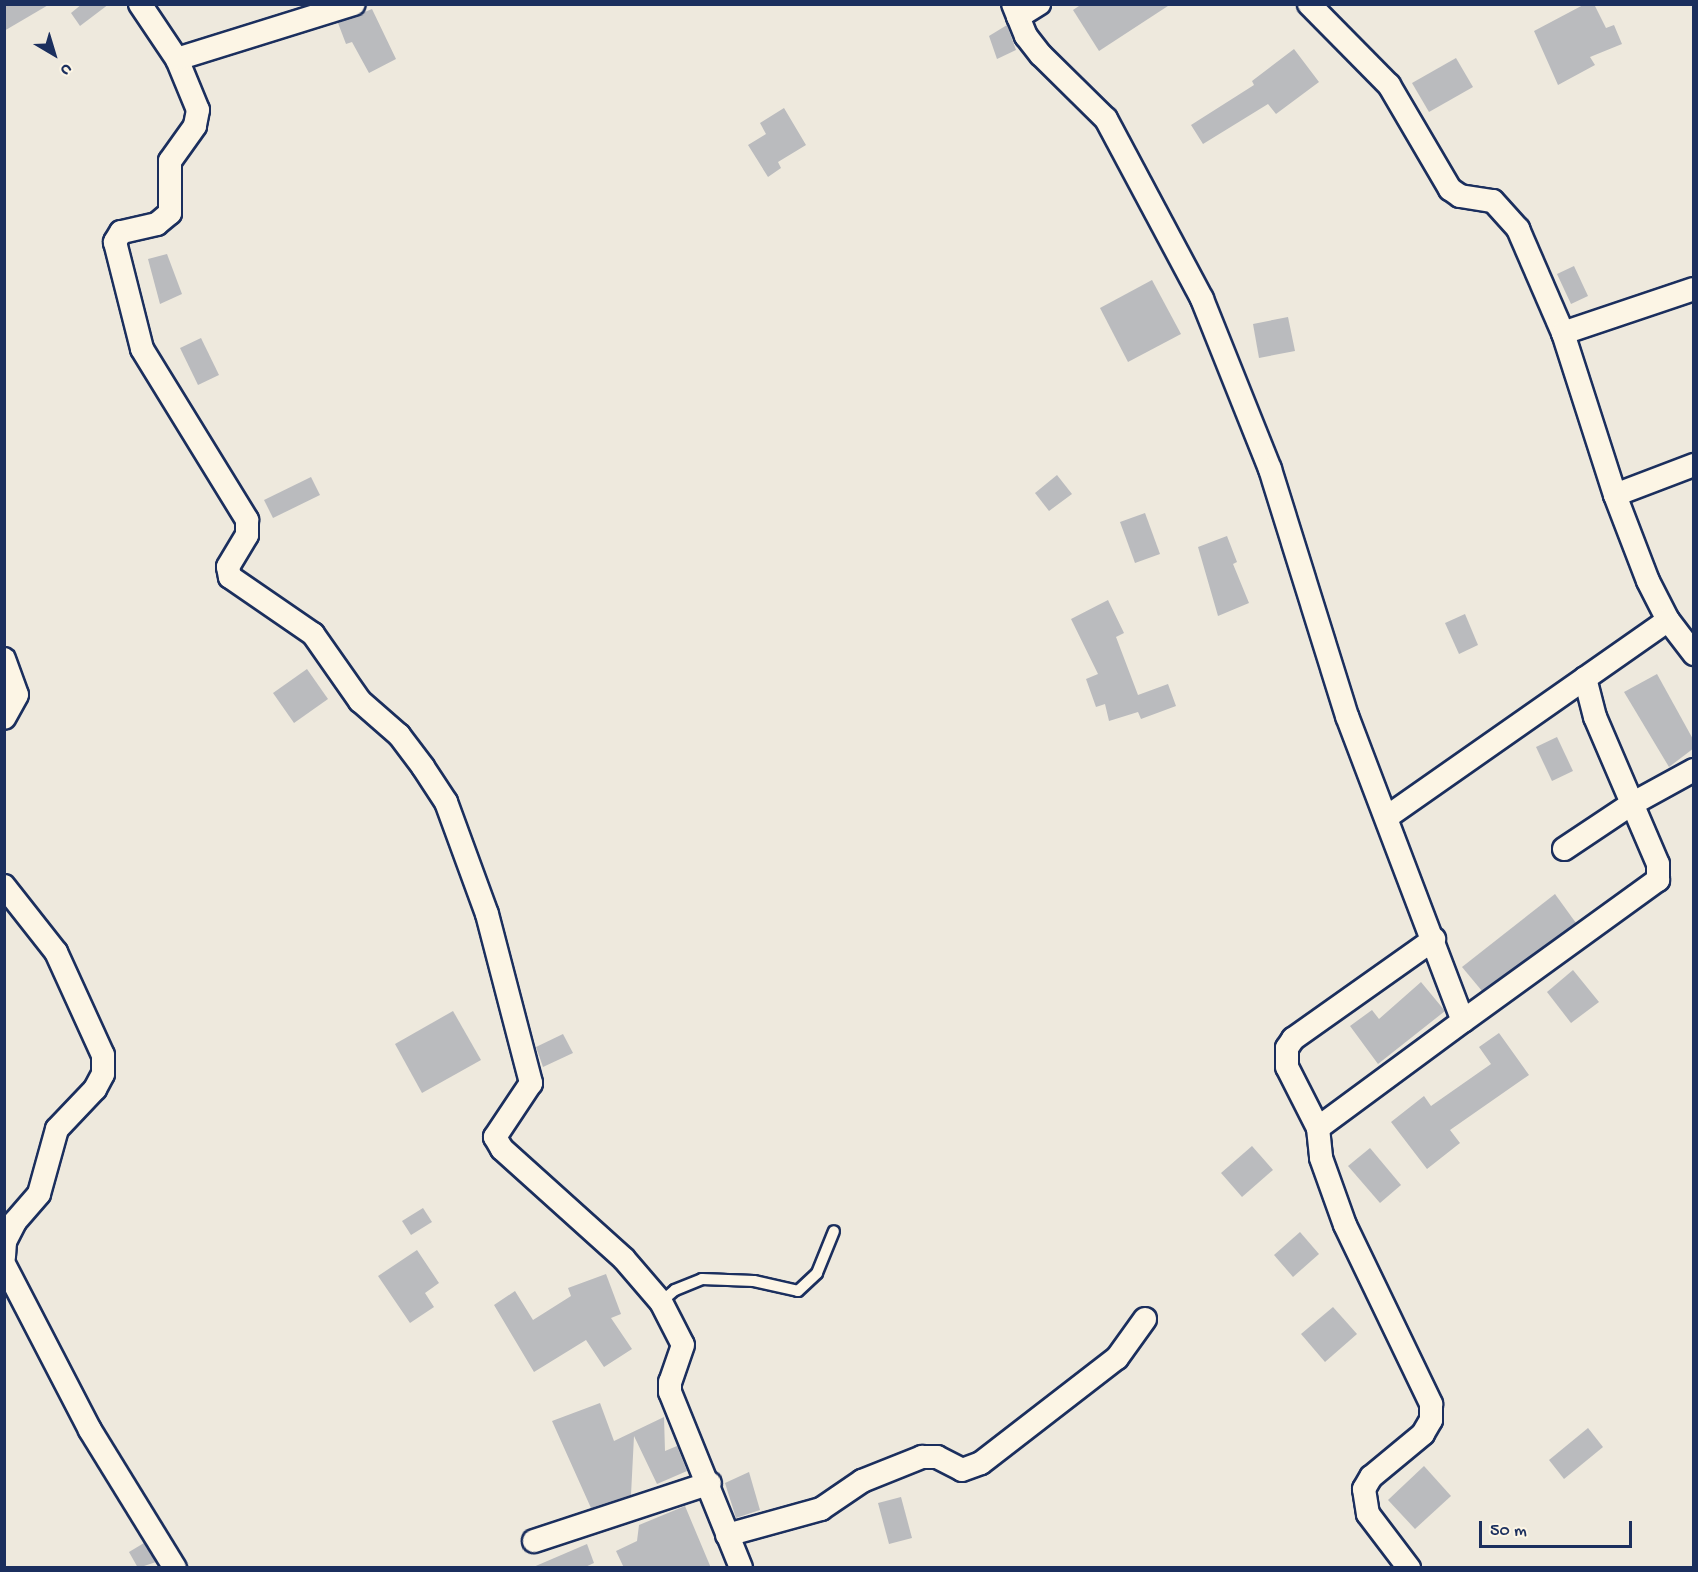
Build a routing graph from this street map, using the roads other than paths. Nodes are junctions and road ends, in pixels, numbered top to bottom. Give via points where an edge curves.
1 (140, 4) edge
2 (354, 4) edge
3 (1039, 4) edge
4 (1309, 4) edge
5 (1016, 11) edge
6 (177, 59) junction
7 (1694, 289) edge
8 (1563, 333) junction
9 (1694, 465) edge
10 (1615, 495) junction
11 (1668, 620) junction
12 (1694, 654) edge
13 (4, 659) edge
14 (1585, 678) junction
15 (4, 718) edge
16 (1694, 770) edge
17 (1630, 804) junction
18 (1387, 817) junction
19 (1564, 849) dead end
20 (4, 886) edge
21 (1434, 939) junction
22 (1462, 1021) junction
23 (1318, 1128) junction
24 (834, 1231) dead end
25 (4, 1257) edge
26 (4, 1264) edge
27 (661, 1302) junction
28 (1145, 1319) dead end
29 (710, 1483) junction
30 (727, 1535) junction
31 (534, 1541) dead end
32 (175, 1568) edge
33 (741, 1568) edge
34 (1409, 1568) edge

1 - 6 street
2 - 6 street
3 - 5 street
4 - 8 street via 1389,85 1450,189 1460,196 1493,201 1507,212
5 - 18 street via 1041,55 1106,119 1202,299 1270,469 1347,716
6 - 27 street via 198,110 195,126 170,162 170,213 157,224 121,232 115,242 141,349 247,520 247,535 228,567 230,577 313,634 360,701 399,735 423,766 462,838 487,914 531,1083 525,1096 496,1129 497,1143 583,1218
7 - 8 street
8 - 10 street
9 - 10 street
10 - 11 street via 1648,581
11 - 12 street
11 - 14 street
13 - 15 street via 17,695
14 - 17 street via 1595,717
14 - 18 street
16 - 17 street
17 - 19 street
17 - 22 street via 1659,864 1658,880
18 - 21 street
20 - 25 street via 56,952 103,1055 103,1074 95,1089 57,1129 39,1194 15,1222 5,1242
21 - 22 street
21 - 23 street via 1293,1039 1287,1048 1287,1067
22 - 23 street
23 - 34 street via 1321,1158 1345,1225 1431,1404 1431,1420 1424,1434 1371,1477 1364,1489 1368,1514
24 - 27 lane via 817,1273 798,1290 754,1281 702,1279 675,1290
26 - 32 street via 90,1430
27 - 29 street via 682,1346 670,1392
28 - 30 street via 1117,1358 981,1463 962,1470 937,1457 922,1458 862,1481 820,1509
29 - 30 street
29 - 31 street
30 - 33 street

